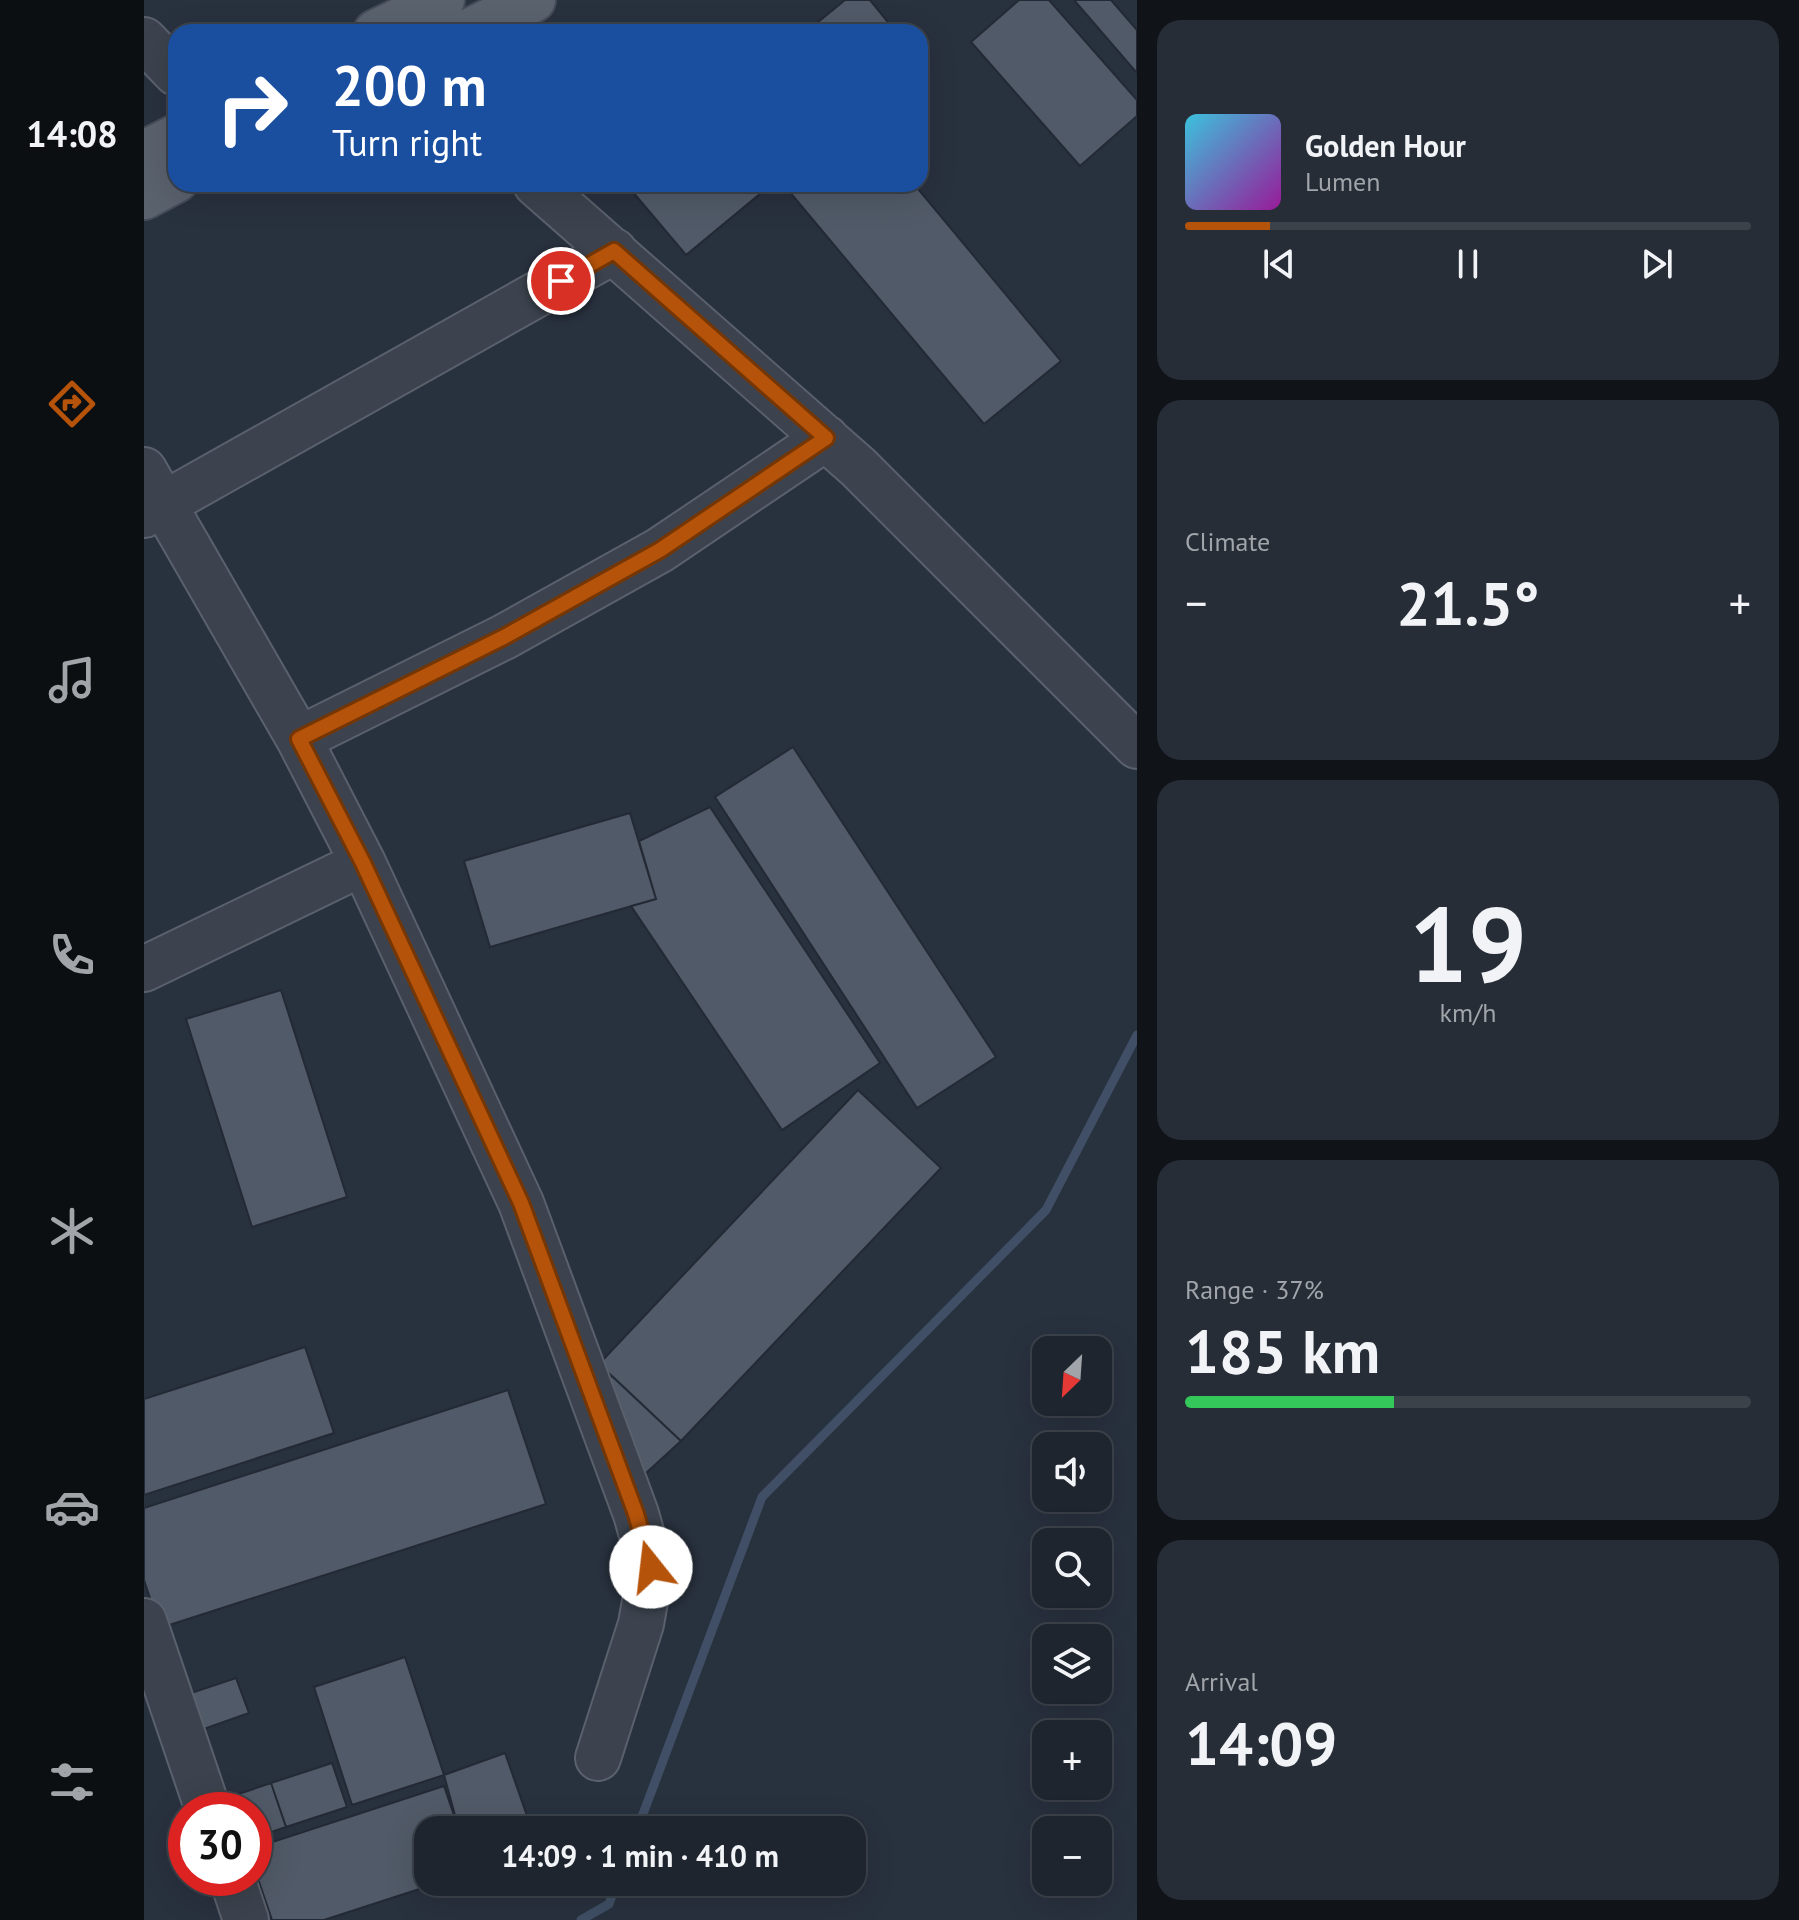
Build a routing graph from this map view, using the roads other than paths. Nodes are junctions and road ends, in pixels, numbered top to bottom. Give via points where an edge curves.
1 (442, 0) edge
2 (533, 0) edge
3 (392, 24) edge
4 (484, 24) edge
5 (144, 40) edge
6 (168, 65) edge
7 (168, 141) edge
8 (144, 153) edge
9 (168, 184) edge
10 (545, 192) edge
11 (144, 197) edge
12 (614, 251) junction
13 (826, 438) junction
14 (151, 496) edge
15 (299, 739) junction
16 (1137, 746) edge
17 (363, 863) junction
18 (144, 969) edge
19 (144, 1621) edge
20 (598, 1758) dead end
21 (202, 1792) edge
22 (238, 1896) edge
23 (246, 1920) edge

1 - 3 main road
2 - 4 main road
5 - 6 street
7 - 8 main road
9 - 11 main road
10 - 12 street
12 - 13 street
12 - 14 street
13 - 15 street via 647,557 504,637
13 - 16 street
14 - 15 street
15 - 17 street
17 - 18 street
17 - 20 street via 521,1203 651,1567 641,1624
19 - 21 street
22 - 23 street

